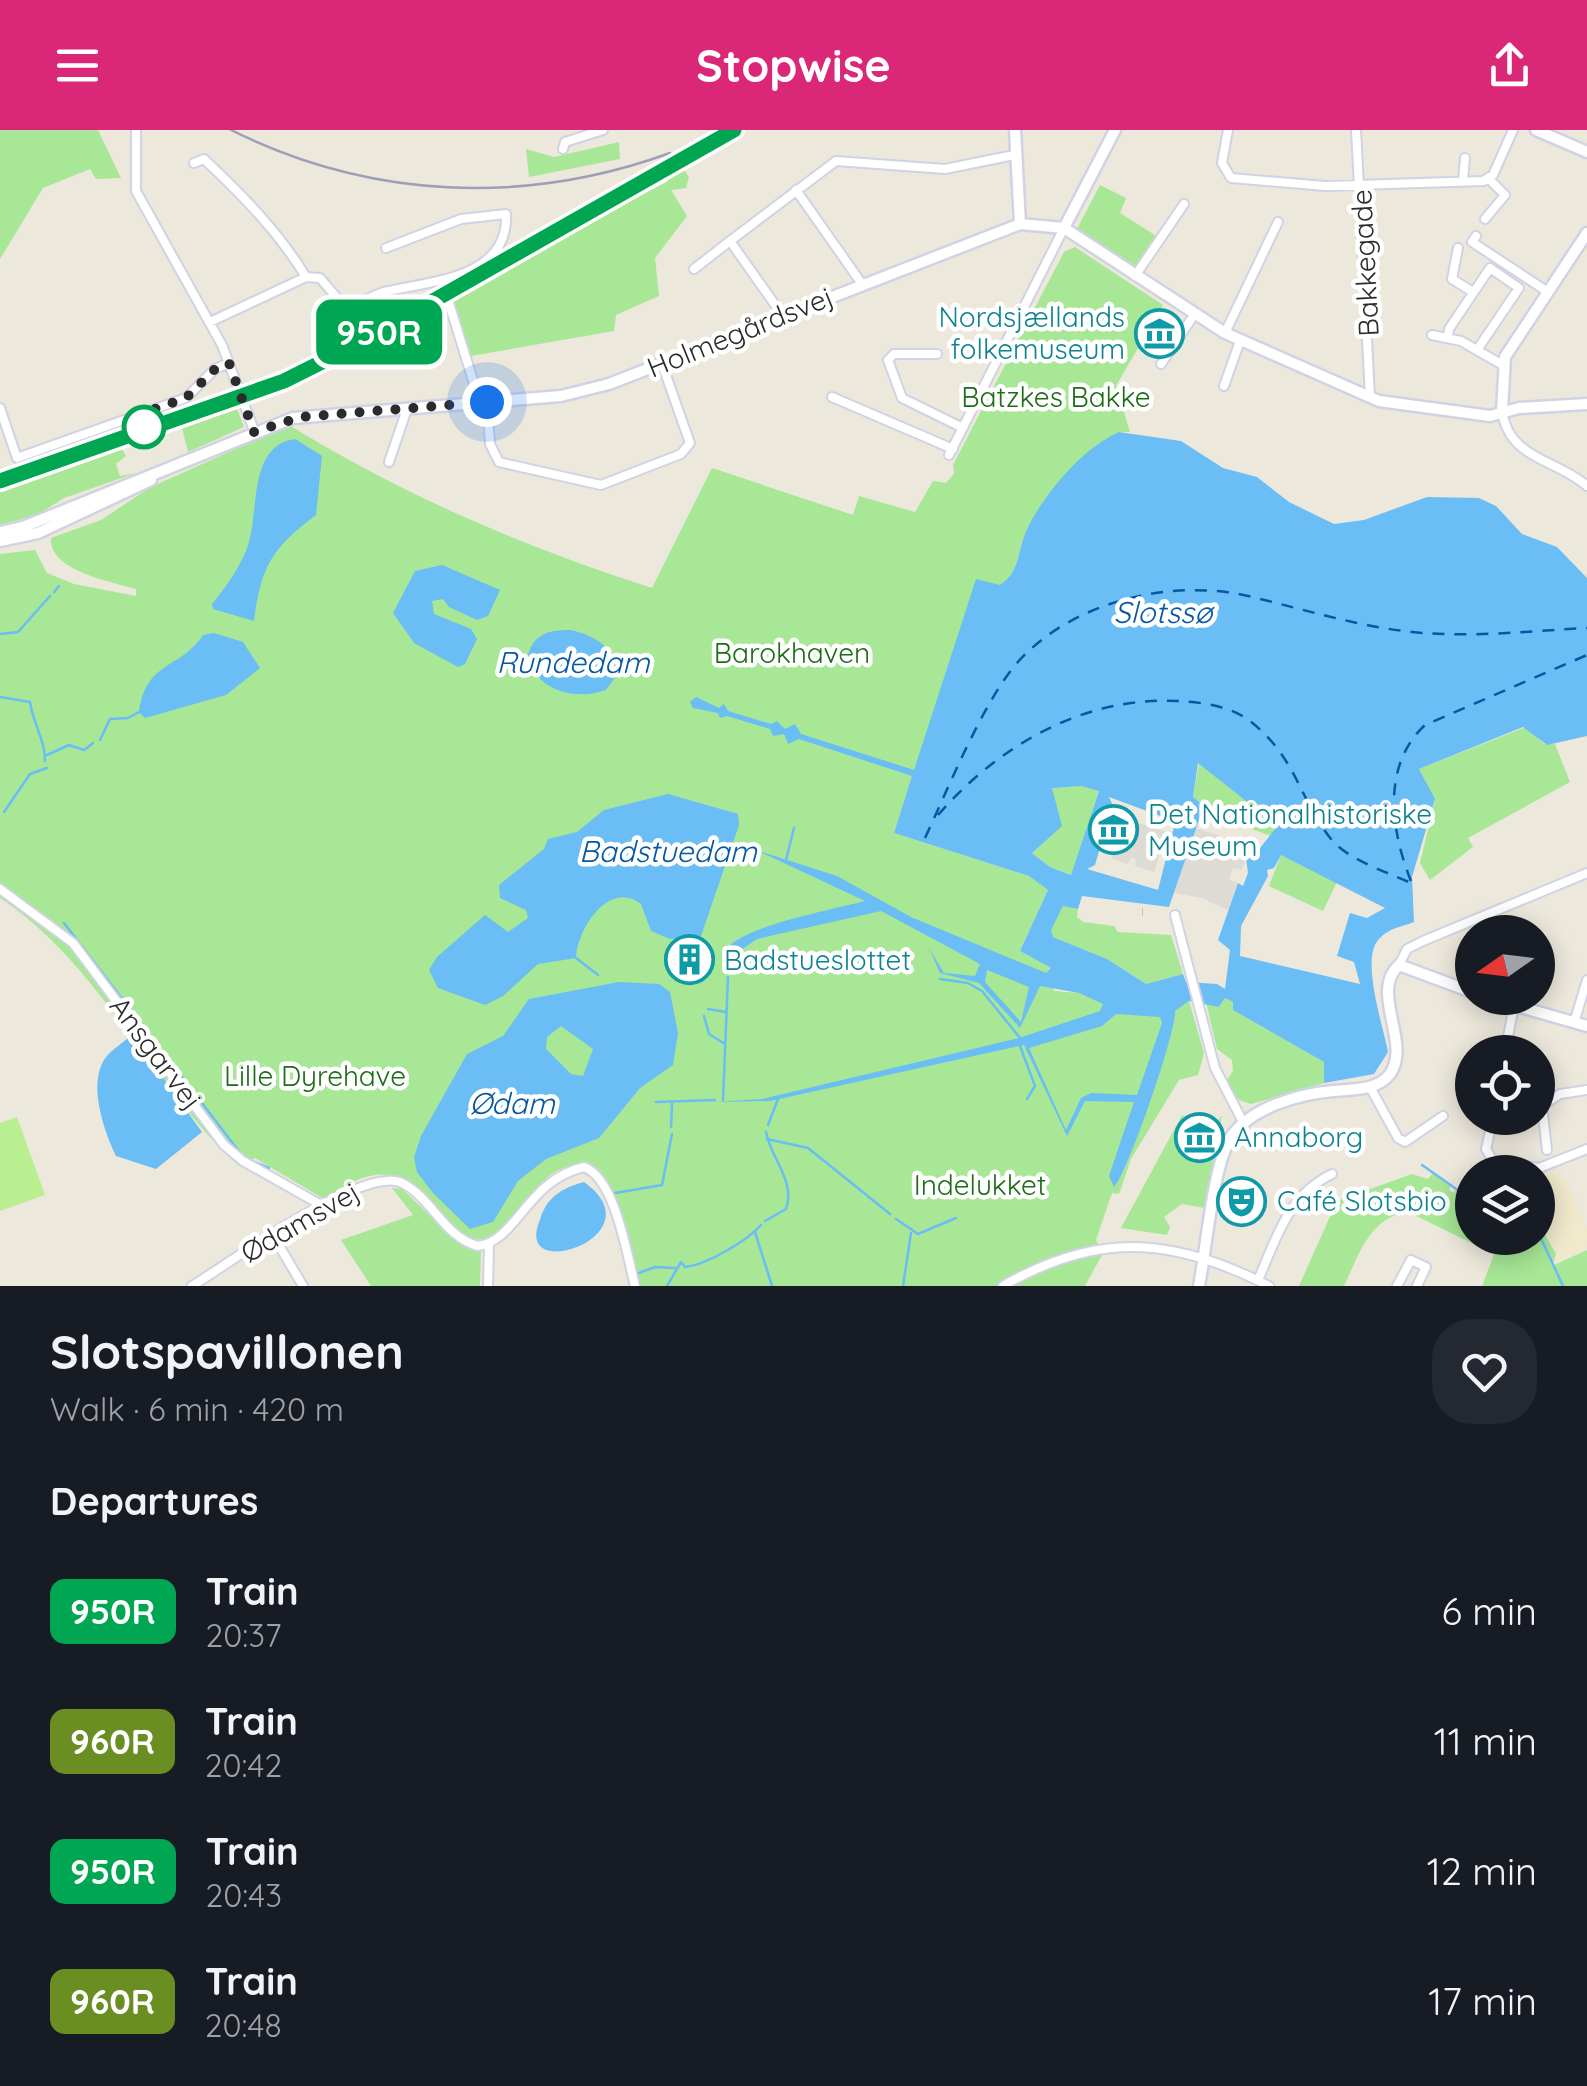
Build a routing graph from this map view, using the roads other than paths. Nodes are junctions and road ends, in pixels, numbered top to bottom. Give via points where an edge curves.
1 (136, 130) edge
2 (603, 130) edge
3 (1014, 130) edge
4 (1114, 130) edge
5 (1228, 130) edge
6 (1356, 130) edge
7 (1513, 130) edge
8 (1536, 130) edge
9 (563, 148) dead end
10 (1587, 152) edge
11 (1014, 155) junction
12 (1465, 158) dead end
13 (194, 162) dead end
14 (1489, 179) junction
15 (1463, 182) junction
16 (1360, 184) junction
17 (796, 190) junction
18 (1184, 204) dead end
19 (1485, 219) dead end
20 (1278, 222) dead end
21 (1020, 224) junction
22 (1064, 228) junction
23 (1587, 233) edge
24 (1476, 236) dead end
25 (730, 241) junction
26 (386, 248) dead end
27 (1458, 248) dead end
28 (694, 270) dead end
29 (1135, 276) junction
30 (306, 277) junction
31 (862, 284) junction
32 (1473, 292) junction
33 (1548, 292) junction
34 (448, 300) dead end
35 (1194, 314) junction
36 (782, 316) junction
37 (210, 322) junction
38 (1225, 333) junction
39 (1432, 335) dead end
40 (1448, 337) junction
41 (1240, 341) junction
42 (1477, 350) junction
43 (937, 354) dead end
44 (229, 363) junction
45 (662, 364) junction
46 (1161, 364) dead end
47 (1501, 364) junction
48 (1224, 386) dead end
49 (1370, 397) junction
50 (832, 398) dead end
51 (483, 402) junction
52 (1587, 404) edge
53 (0, 408) edge
54 (407, 408) junction
55 (1502, 412) junction
56 (963, 428) junction
57 (254, 432) junction
58 (202, 454) junction
59 (389, 462) dead end
60 (1587, 486) edge
61 (0, 532) edge
62 (0, 541) edge
63 (1586, 876) edge
64 (0, 889) edge
65 (1175, 915) dead end
66 (1397, 966) junction
67 (1587, 980) edge
68 (1455, 986) edge
69 (1546, 1015) edge
70 (1574, 1023) junction
71 (1587, 1026) edge
72 (1370, 1087) junction
73 (1587, 1090) edge
74 (1443, 1116) dead end
75 (1244, 1124) junction
76 (1489, 1135) edge
77 (1587, 1148) edge
78 (1547, 1150) dead end
79 (1332, 1174) dead end
80 (321, 1205) junction
81 (274, 1237) junction
82 (488, 1245) junction
83 (1204, 1256) junction
84 (1258, 1280) junction
85 (192, 1286) edge
86 (304, 1286) edge
87 (488, 1286) edge
88 (635, 1286) edge
89 (1002, 1286) edge
90 (1199, 1286) edge
91 (1269, 1286) edge
92 (1397, 1286) edge
93 (1417, 1286) edge

1 - 37 street via 136,192
2 - 9 street via 564,142
3 - 11 street
4 - 22 street
5 - 16 street via 1222,164 1231,178
6 - 16 street, Bakkegade
7 - 14 street
8 - 10 street
11 - 17 street via 945,168 836,160
11 - 21 street
12 - 15 street
13 - 30 street via 204,159 255,208
14 - 15 street
14 - 19 street via 1505,195
15 - 16 street
16 - 49 street, Bakkegade
17 - 25 street
17 - 31 street
18 - 29 street
20 - 38 street
21 - 22 street, Holmegårdsvej
21 - 31 street, Holmegårdsvej
22 - 29 street
22 - 56 street
23 - 33 street
24 - 33 street via 1472,242
25 - 28 street
25 - 36 street
26 - 30 street via 461,218 506,214 498,251 450,280 389,290 352,307 328,284
27 - 32 street via 1452,280
29 - 35 street
30 - 37 street
31 - 36 street, Holmegårdsvej
32 - 40 street
32 - 42 street via 1490,268 1519,288
33 - 47 street
34 - 51 street
35 - 38 street
35 - 46 street
36 - 45 street, Holmegårdsvej
37 - 44 street
38 - 41 street
39 - 40 street
40 - 42 street
41 - 48 street
41 - 49 street
42 - 47 street
43 - 56 street via 894,354 888,360 896,390
44 - 53 street via 186,398 17,458
44 - 57 street
45 - 51 street, Holmegårdsvej via 583,392
45 - 51 street via 690,443 680,454 601,486 499,462
47 - 55 street
49 - 55 street via 1490,416
50 - 56 street via 951,452
51 - 54 street, Holmegårdsvej
52 - 55 street
54 - 57 street, Holmegårdsvej via 301,417
54 - 59 street
55 - 60 street via 1519,447
57 - 58 street, Holmegårdsvej
58 - 61 street, Holmegårdsvej
58 - 62 street, Holmegårdsvej via 38,533
63 - 66 street via 1407,949
64 - 80 street, Ansgarvej via 73,943 224,1145
65 - 75 street via 1215,1068
66 - 68 street
66 - 72 street via 1389,987 1395,1064
67 - 70 street
69 - 70 street
70 - 71 street
72 - 74 street via 1405,1142
72 - 75 street via 1283,1102
73 - 78 street via 1560,1094 1542,1106
75 - 83 street via 1226,1149
76 - 77 street via 1493,1161 1539,1168
79 - 84 street via 1294,1201
80 - 81 street, Ødamsvej
80 - 82 street, Ødamsvej via 363,1183 398,1181 460,1238
81 - 85 street, Ødamsvej
81 - 86 street
82 - 87 street
82 - 88 street via 540,1188 584,1167 606,1188
83 - 84 street
83 - 89 street via 1105,1246
83 - 90 street
84 - 91 street
92 - 93 street via 1411,1260 1426,1267

